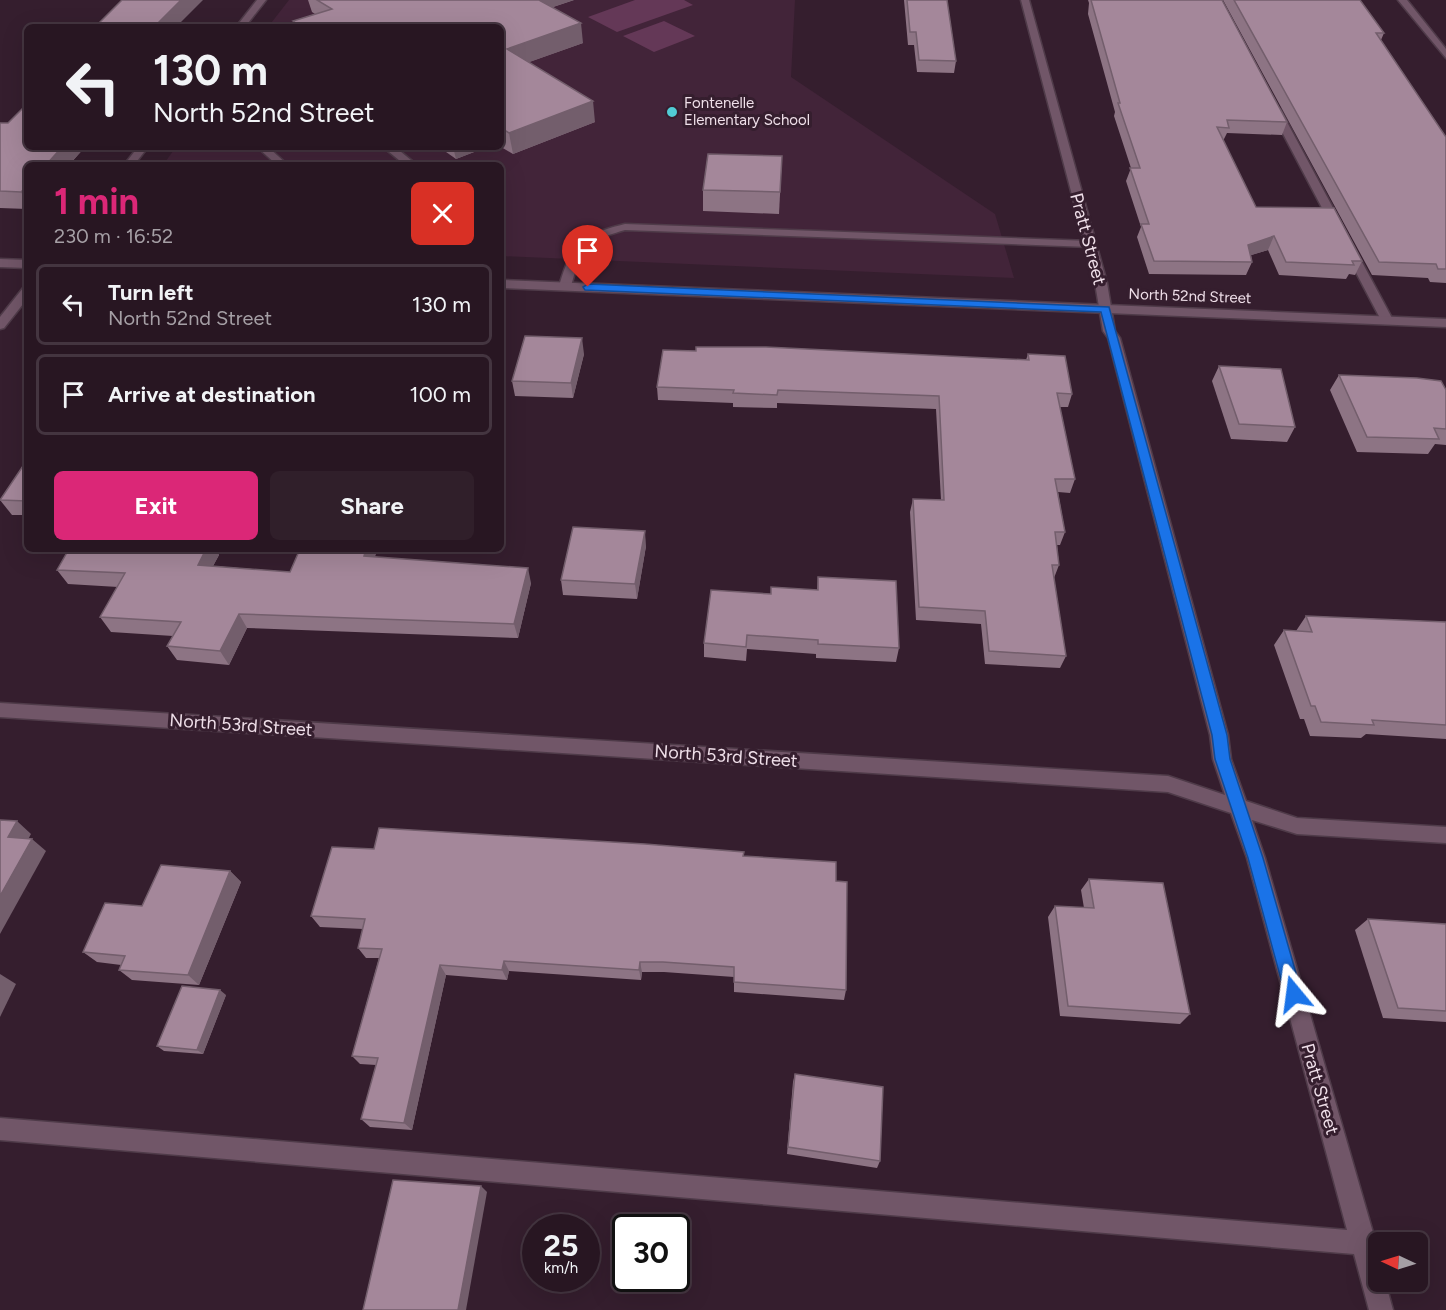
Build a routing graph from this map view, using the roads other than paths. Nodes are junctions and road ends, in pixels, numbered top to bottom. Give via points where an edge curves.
1 (262, 0) edge
2 (1024, 0) edge
3 (1402, 0) edge
4 (242, 24) edge
5 (1446, 55) edge
6 (1272, 103) edge
7 (141, 150) edge
8 (266, 150) edge
9 (392, 150) edge
10 (131, 162) edge
11 (280, 162) edge
12 (408, 162) edge
13 (1090, 244) junction
14 (0, 263) edge
15 (24, 264) edge
16 (504, 284) edge
17 (565, 286) junction
18 (24, 295) edge
19 (1105, 309) junction
20 (1387, 320) junction
21 (1446, 322) edge
22 (0, 325) edge
23 (0, 710) edge
24 (1239, 807) junction
25 (1446, 835) edge
26 (0, 1129) edge
27 (1364, 1243) junction
28 (1381, 1310) edge

1 - 4 street
2 - 13 street, Pratt Street
3 - 5 street
6 - 20 street
7 - 10 street
8 - 11 street
9 - 12 street
13 - 17 street via 625,227 588,237 575,250
13 - 19 street, Pratt Street
14 - 15 street
16 - 17 street, North 52nd Street
17 - 19 street, North 52nd Street
18 - 22 street
19 - 20 street, North 52nd Street
19 - 24 street, Pratt Street via 1219,735 1222,759
20 - 21 street, North 52nd Street
23 - 24 street, North 53rd Street via 1168,784
24 - 25 street, North 53rd Street via 1297,826
24 - 27 street, Pratt Street
26 - 27 street
27 - 28 street, Pratt Street

